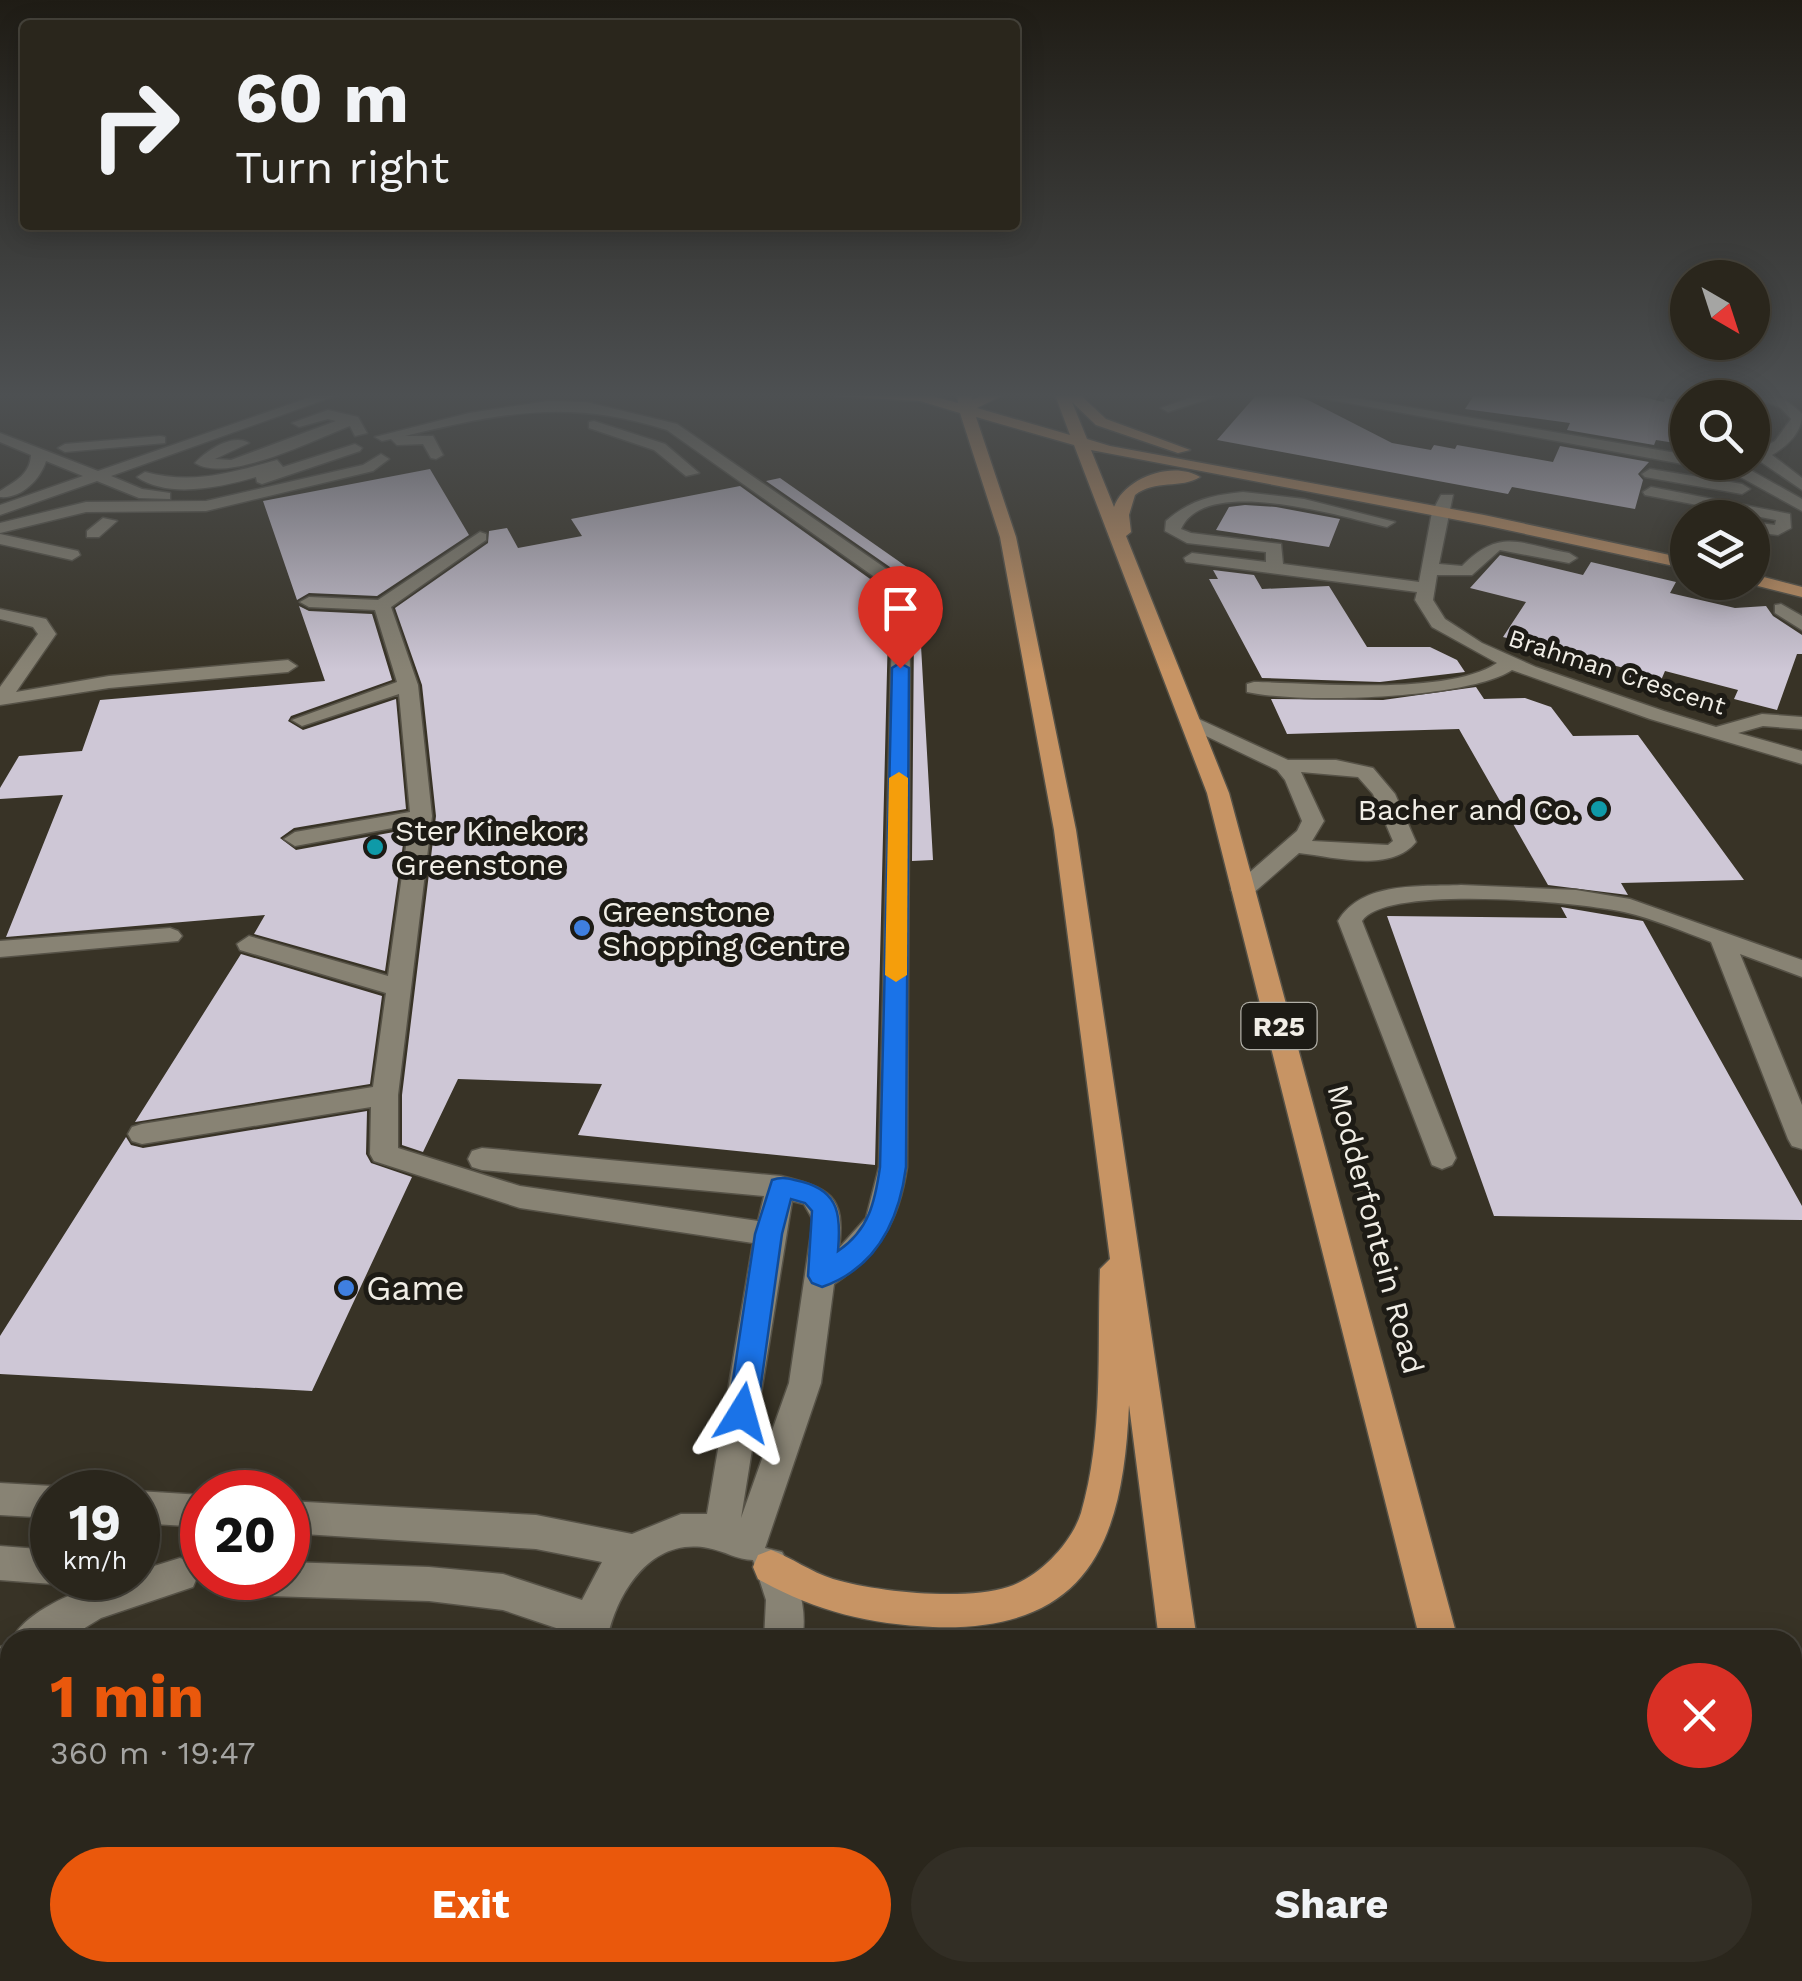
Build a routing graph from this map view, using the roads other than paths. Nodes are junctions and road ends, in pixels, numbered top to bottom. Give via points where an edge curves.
1 (49, 484) edge
2 (124, 484) edge
3 (237, 484) edge
4 (298, 484) edge
5 (754, 484) edge
6 (992, 484) edge
7 (1098, 484) edge
8 (1142, 484) edge
9 (1255, 484) edge
10 (1289, 484) edge
11 (1347, 484) edge
12 (1651, 484) edge
13 (1714, 484) edge
14 (1763, 484) edge
15 (1742, 489) dead end
16 (139, 492) junction
17 (1321, 492) junction
18 (1652, 492) junction
19 (1693, 500) edge
20 (6, 501) edge
21 (1444, 505) junction
22 (1802, 506) edge
23 (1670, 511) edge
24 (1770, 515) edge
25 (109, 521) dead end
26 (1387, 522) dead end
27 (0, 528) edge
28 (1770, 529) edge
29 (93, 534) dead end
30 (480, 538) dead end
31 (0, 539) edge
32 (1670, 545) edge
33 (0, 547) edge
34 (1192, 558) dead end
35 (1569, 558) dead end
36 (1670, 560) edge
37 (1770, 566) edge
38 (1274, 567) junction
39 (1802, 574) edge
40 (1428, 578) junction
41 (1770, 583) edge
42 (1138, 586) junction
43 (1802, 592) edge
44 (309, 602) dead end
45 (382, 605) junction
46 (1781, 609) dead end
47 (0, 614) edge
48 (1802, 625) edge
49 (1508, 664) junction
50 (288, 666) dead end
51 (408, 686) junction
52 (1254, 688) dead end
53 (0, 698) edge
54 (302, 720) dead end
55 (1190, 721) junction
56 (1802, 723) edge
57 (1719, 732) junction
58 (1802, 758) edge
59 (1284, 766) junction
60 (421, 816) junction
61 (294, 839) dead end
62 (1293, 845) junction
63 (1243, 890) junction
64 (170, 936) dead end
65 (1722, 940) junction
66 (248, 944) dead end
67 (0, 949) edge
68 (1802, 970) edge
69 (399, 988) junction
70 (386, 1095) junction
71 (142, 1134) dead end
72 (1802, 1139) edge
73 (482, 1158) dead end
74 (1442, 1158) dead end
75 (781, 1187) junction
76 (1118, 1202) junction
77 (768, 1234) junction
78 (822, 1276) junction
79 (0, 1498) edge
80 (30, 1500) edge
81 (310, 1518) edge
82 (747, 1548) junction
83 (637, 1552) junction
84 (0, 1563) edge
85 (30, 1565) edge
86 (180, 1579) edge
87 (310, 1580) edge
88 (47, 1630) edge
89 (587, 1630) edge
90 (589, 1630) edge
91 (786, 1630) edge
92 (1177, 1630) edge
93 (1436, 1630) edge

1 - 20 street
2 - 16 street
3 - 16 street via 168,497
4 - 27 street via 206,506 50,512
5 - 78 street via 882,574 894,591 901,630 893,1167 875,1234
6 - 76 main road via 1061,811
7 - 42 main road, Modderfontein Road / R25
8 - 42 main road via 1125,494 1119,509
9 - 17 main road
10 - 17 main road
11 - 21 main road
12 - 18 street
13 - 15 street
14 - 22 street
16 - 20 street via 86,490
17 - 21 main road
18 - 19 street
18 - 23 street via 1660,508
21 - 32 main road
21 - 36 main road
21 - 40 street
24 - 28 street via 1784,518 1783,528
25 - 29 street
26 - 38 street via 1232,496 1194,503 1172,524 1187,538 1275,548
30 - 45 street
31 - 33 street via 64,554
34 - 38 street
35 - 40 street via 1500,545 1466,571
37 - 39 main road
38 - 40 street
40 - 49 street, Brahman Crescent via 1424,607 1432,620
41 - 43 main road
42 - 55 main road, Modderfontein Road / R25
44 - 45 street
45 - 51 street
46 - 48 street
47 - 53 street via 40,623 47,634
49 - 52 street via 1494,676 1461,685
49 - 57 street, Brahman Crescent
50 - 53 street
51 - 54 street
51 - 60 street
55 - 59 street
55 - 63 main road, Modderfontein Road / R25 via 1218,792
56 - 57 street via 1762,720
57 - 58 street, Brahman Crescent
59 - 62 street via 1313,821
59 - 62 street via 1370,773 1380,781 1405,842 1394,852
60 - 61 street
60 - 69 street
62 - 63 street
63 - 93 main road, Modderfontein Road / R25
64 - 67 street
65 - 68 street
65 - 72 street
65 - 74 street via 1596,900 1394,896 1357,909 1350,920
66 - 69 street
69 - 70 street
70 - 71 street
70 - 77 street via 384,1154 520,1197
73 - 75 street
75 - 77 street
75 - 78 street via 813,1195 824,1208
76 - 82 main road via 1102,1498 1087,1540 1054,1579 1016,1603 982,1610 858,1606 810,1590
76 - 92 main road
77 - 82 street
78 - 82 street via 805,1384
79 - 80 street
81 - 83 street via 536,1532
82 - 83 street via 688,1531
82 - 91 street via 784,1595
83 - 90 street via 604,1583
84 - 85 street
86 - 88 street via 92,1602
87 - 89 street via 503,1592

